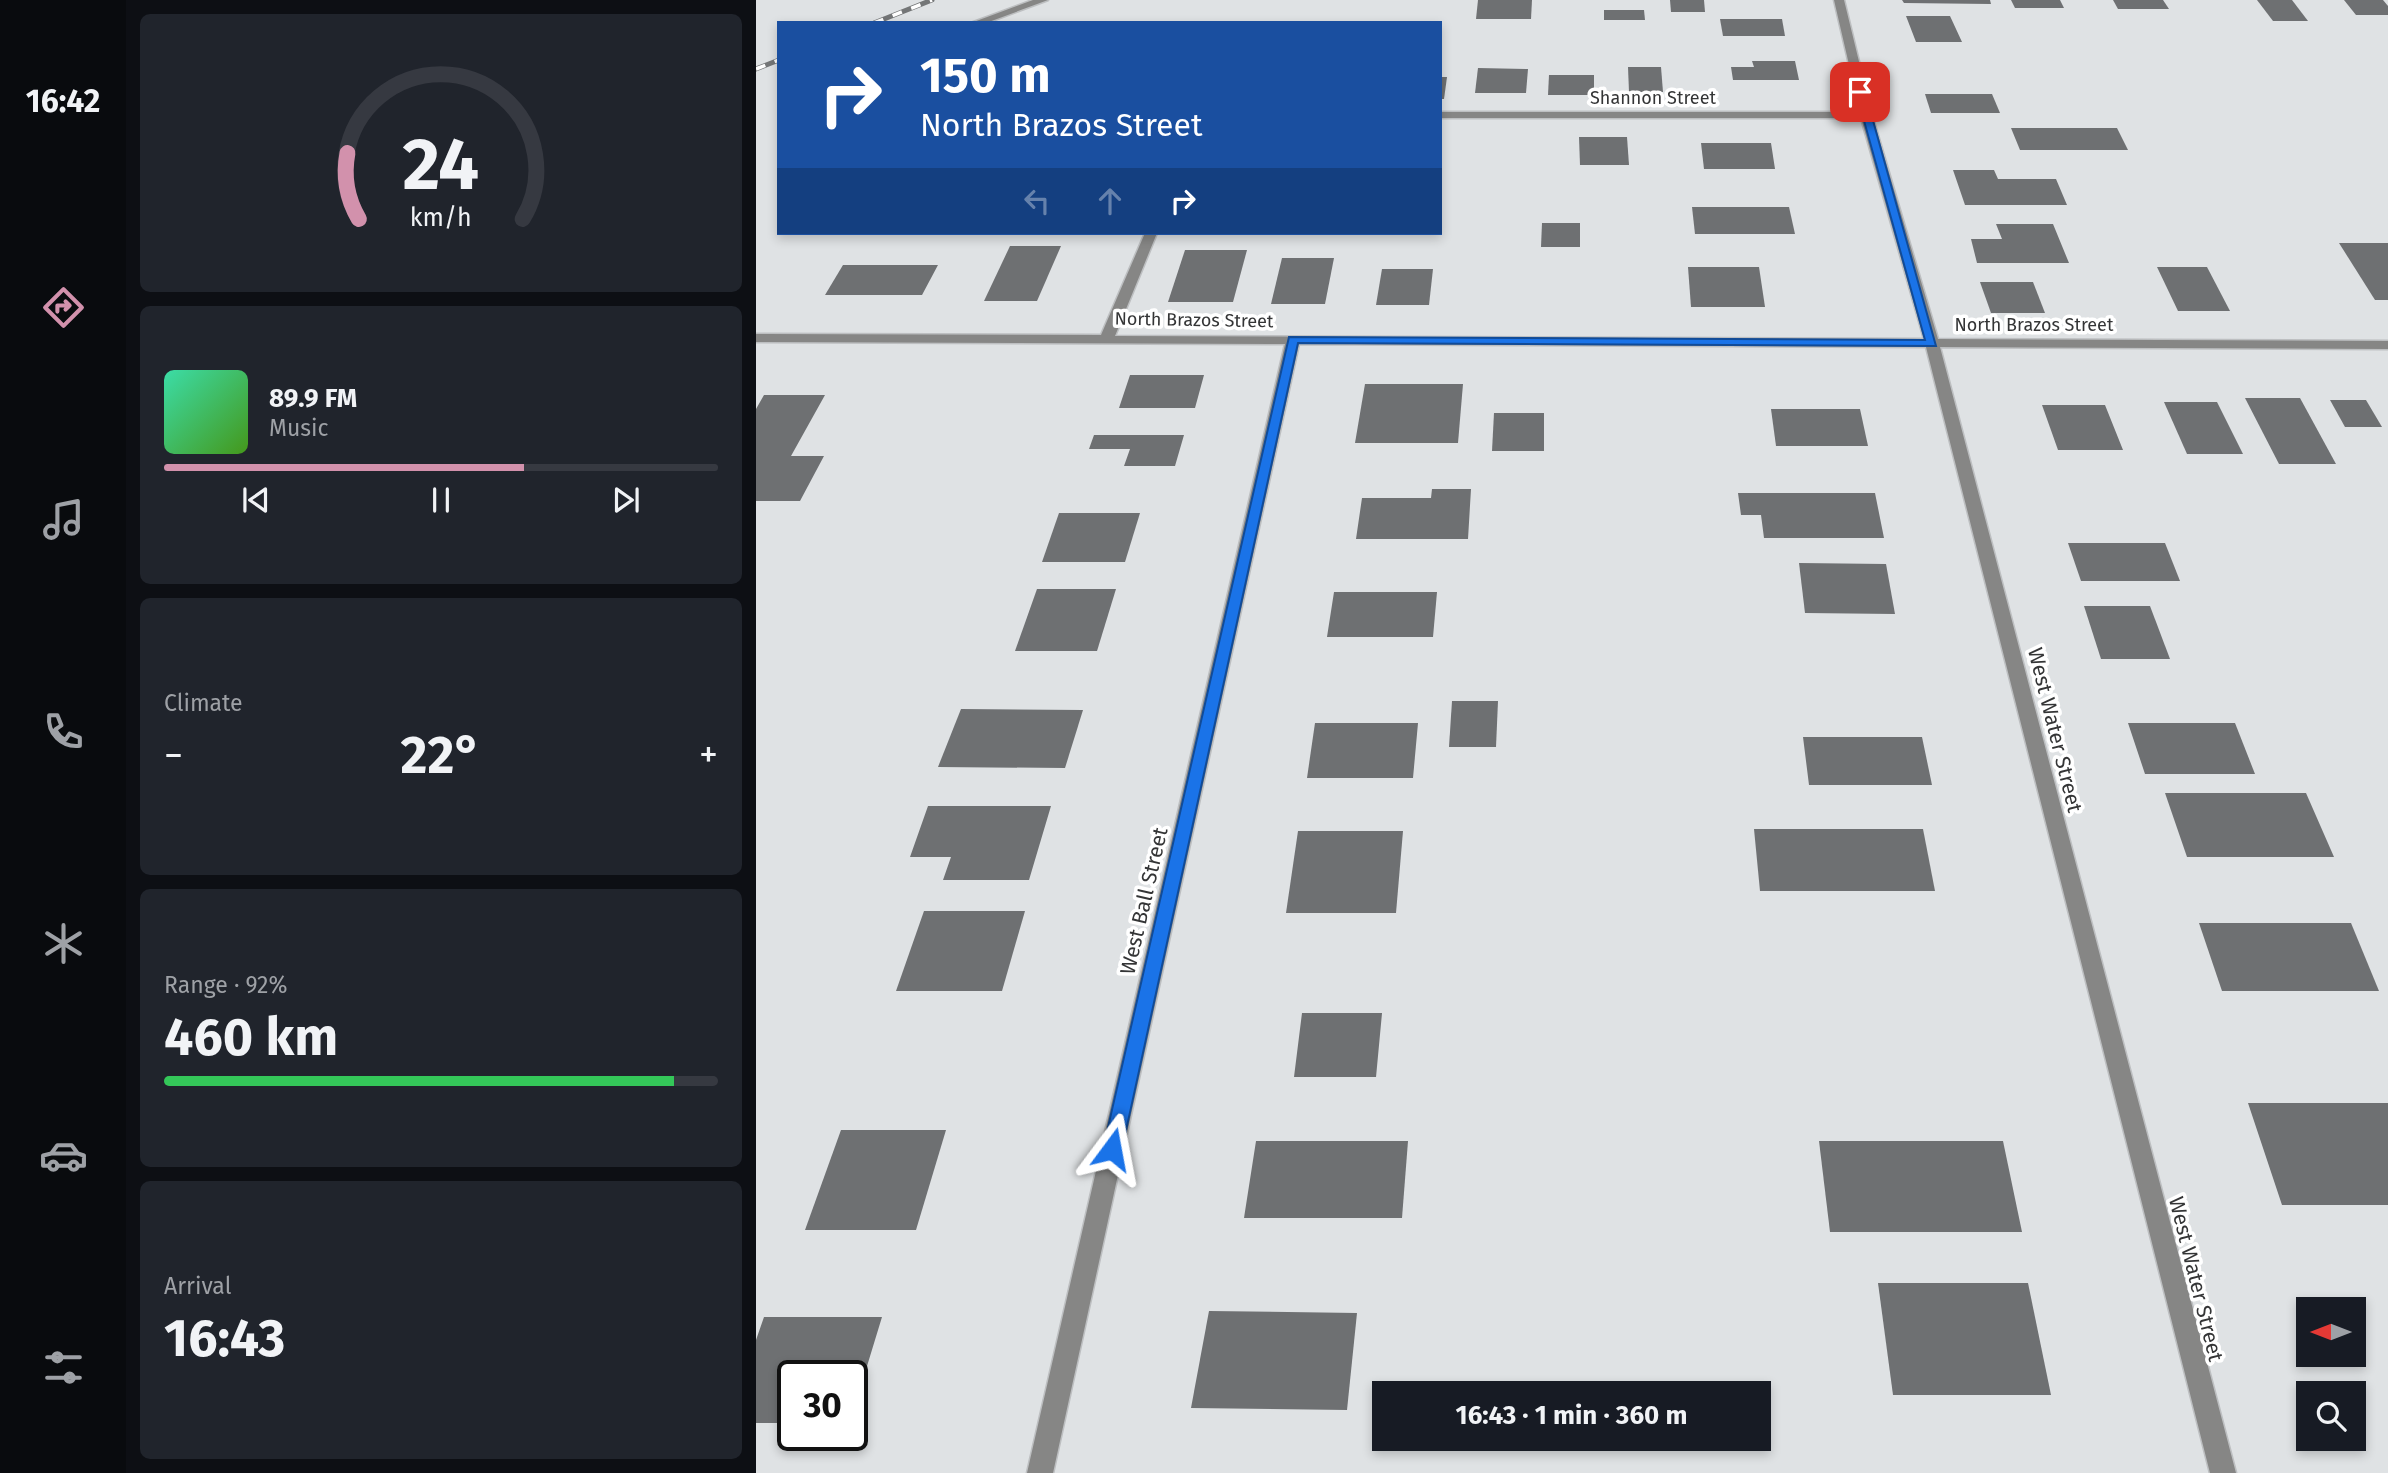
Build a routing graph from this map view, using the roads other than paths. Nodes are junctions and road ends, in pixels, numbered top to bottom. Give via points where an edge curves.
1 (1043, 0) edge
2 (1839, 0) edge
3 (982, 21) edge
4 (1442, 115) edge
5 (1866, 116) junction
6 (1150, 235) edge
7 (756, 338) edge
8 (1107, 338) junction
9 (1293, 340) junction
10 (1932, 343) junction
11 (2388, 345) edge
12 (1040, 1473) edge
13 (2223, 1473) edge

1 - 3 street
2 - 5 street, West Water Street
4 - 5 street, Shannon Street
5 - 10 street, West Water Street
6 - 8 street
7 - 8 street, North Brazos Street
8 - 9 street, North Brazos Street
9 - 10 street, North Brazos Street
9 - 12 street, West Ball Street
10 - 11 street, North Brazos Street
10 - 13 street, West Water Street

